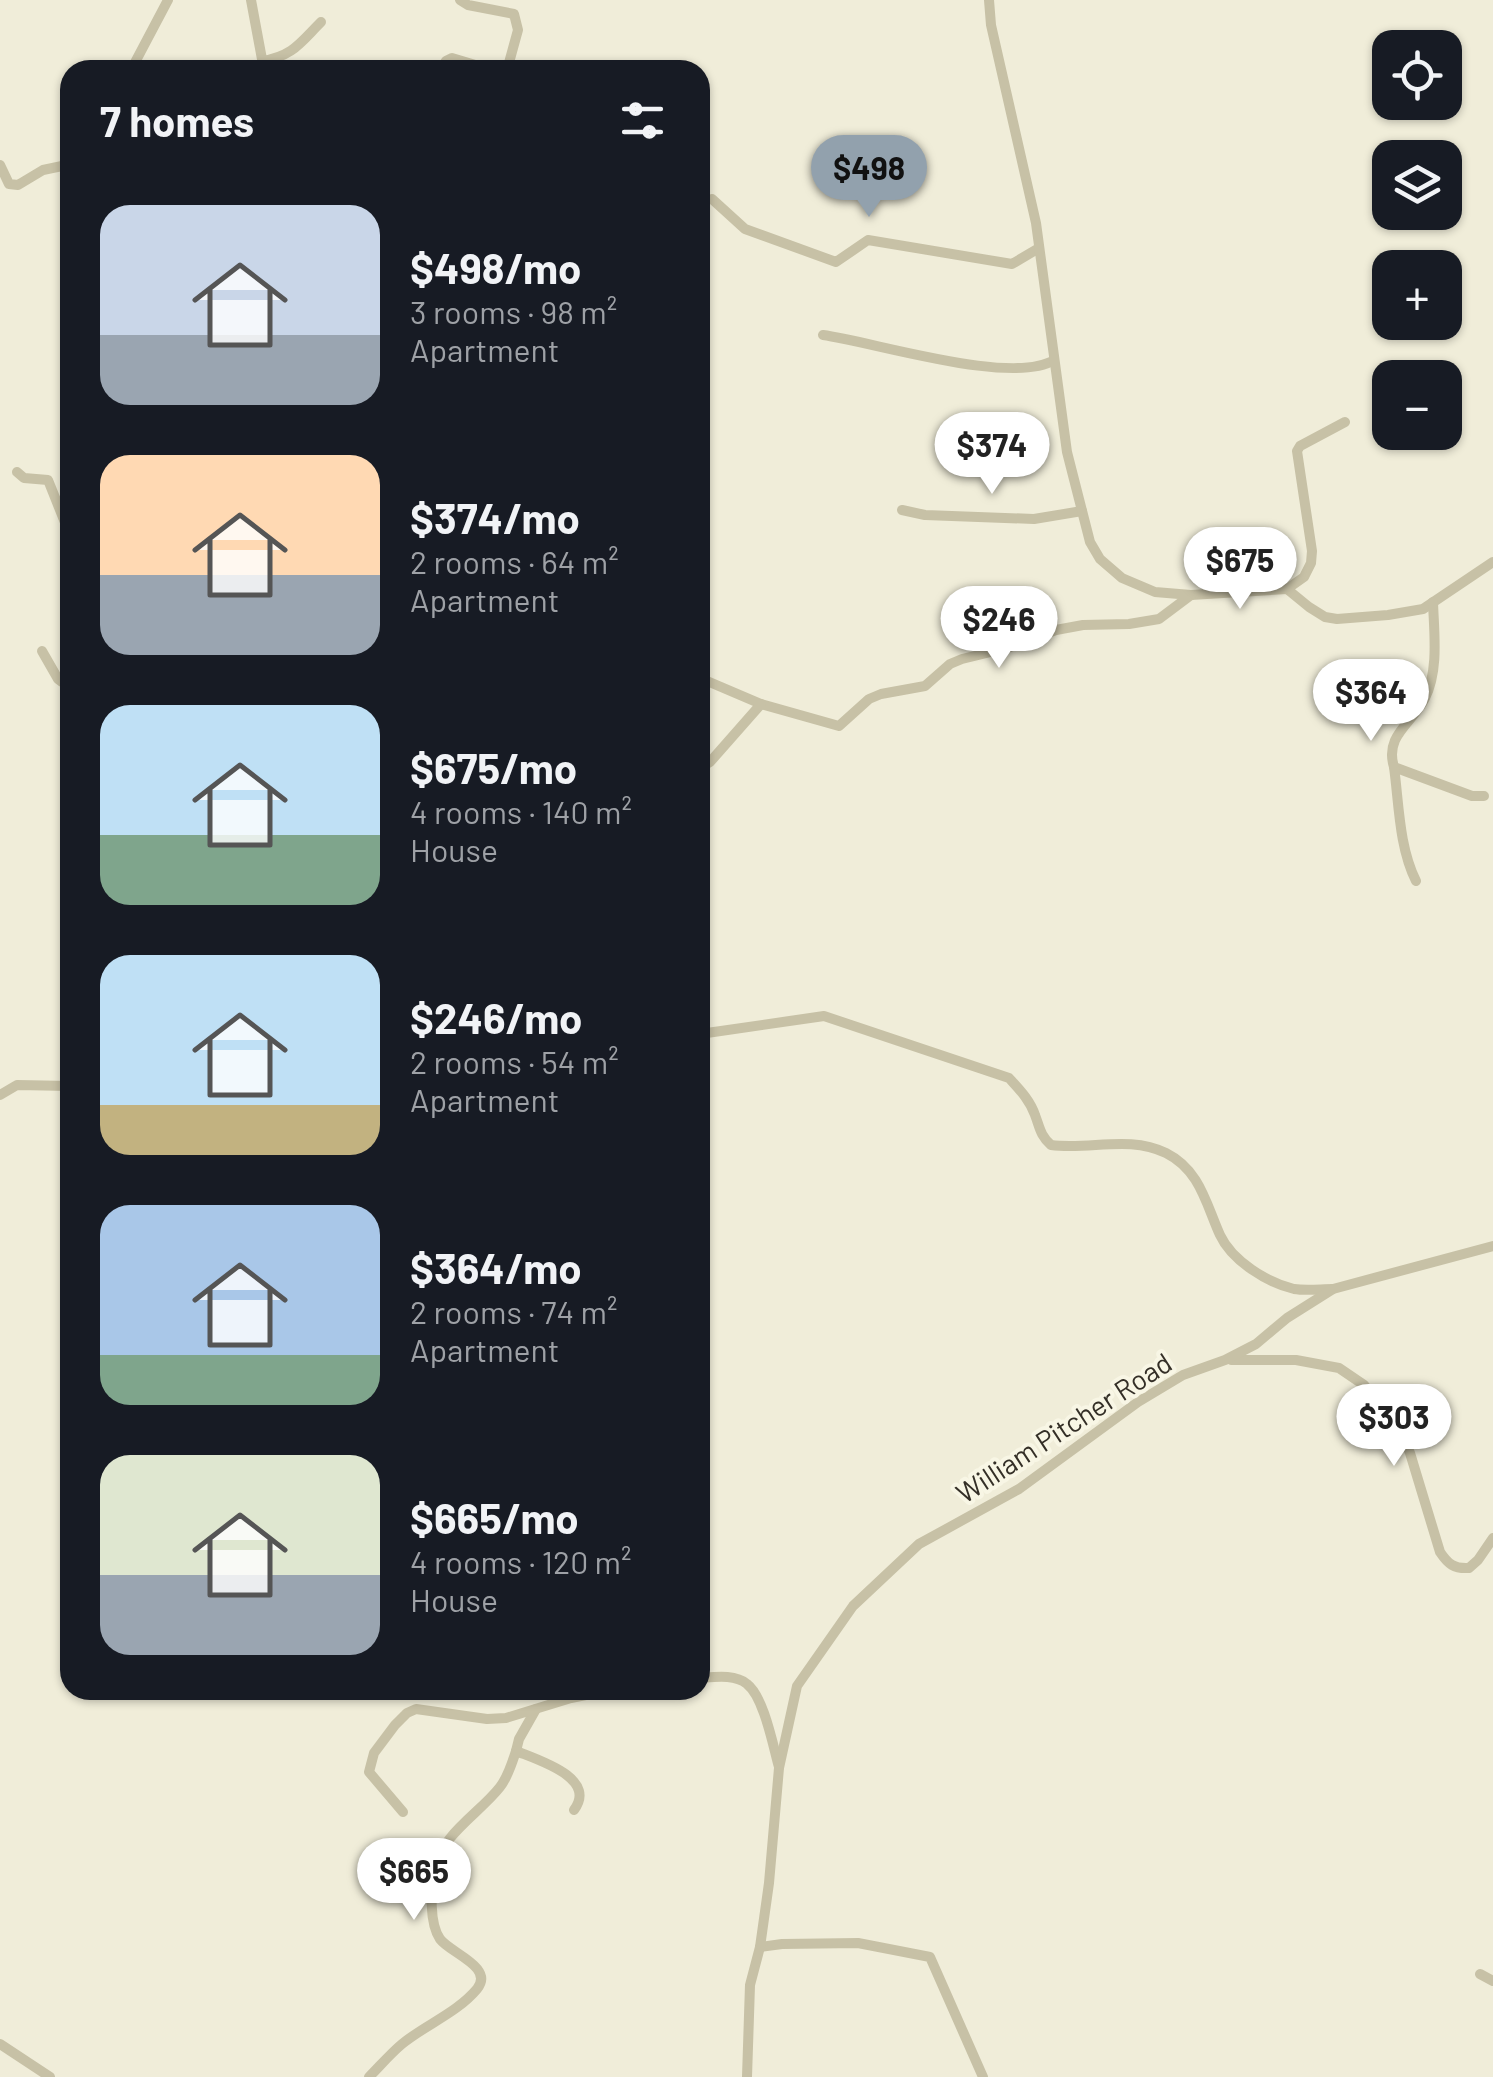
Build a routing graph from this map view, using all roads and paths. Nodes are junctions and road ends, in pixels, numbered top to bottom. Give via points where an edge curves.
1 (168, 0) edge
2 (251, 0) edge
3 (460, 0) edge
4 (989, 0) edge
5 (321, 22) dead end
6 (136, 60) edge
7 (262, 60) edge
8 (276, 60) edge
9 (509, 60) edge
10 (0, 165) edge
11 (60, 166) edge
12 (712, 199) dead end
13 (1039, 248) junction
14 (822, 335) dead end
15 (1054, 360) junction
16 (1345, 422) dead end
17 (17, 472) dead end
18 (60, 510) edge
19 (902, 510) dead end
20 (1082, 510) junction
21 (1493, 562) edge
22 (1287, 588) junction
23 (1155, 592) junction
24 (1191, 595) junction
25 (1433, 602) junction
26 (1159, 619) junction
27 (42, 652) dead end
28 (60, 680) edge
29 (710, 682) edge
30 (761, 704) junction
31 (710, 762) edge
32 (1394, 767) junction
33 (1484, 796) dead end
34 (1416, 880) dead end
35 (710, 1033) edge
36 (60, 1086) edge
37 (0, 1094) edge
38 (1493, 1246) edge
39 (1333, 1289) junction
40 (1224, 1360) junction
41 (1493, 1538) edge
42 (710, 1678) edge
43 (564, 1700) edge
44 (537, 1708) junction
45 (516, 1751) junction
46 (780, 1768) junction
47 (574, 1810) dead end
48 (403, 1812) dead end
49 (760, 1947) junction
50 (1480, 1974) dead end
51 (1493, 1981) edge
52 (0, 2044) edge
53 (50, 2077) edge
54 (369, 2077) edge
55 (747, 2077) edge
56 (983, 2077) edge

1 - 6 street
2 - 7 street
3 - 9 street via 514,14 518,30
4 - 13 street
5 - 8 street
10 - 11 street via 9,184 18,185
12 - 13 street via 745,229 836,262 868,240 1012,264
13 - 15 street
14 - 15 street via 974,365 1036,368
15 - 20 street
16 - 22 street via 1297,451 1312,550 1304,577
17 - 18 street via 48,480
19 - 20 street via 1034,519
20 - 23 street via 1100,560
21 - 25 street
22 - 24 street
22 - 25 street via 1337,619 1423,609
23 - 24 street
23 - 26 street
24 - 26 street
25 - 32 street via 1427,695 1390,749
26 - 30 street via 1056,630 962,658 925,686 869,698 839,726
27 - 28 street
29 - 30 street
30 - 31 street
32 - 33 street
32 - 34 street via 1403,845
35 - 39 street via 824,1016 1010,1078 1052,1145 1141,1144 1168,1154 1190,1170 1222,1240 1239,1258 1297,1290
36 - 37 street via 17,1086
38 - 39 street, William Pitcher Road
39 - 40 street, William Pitcher Road
40 - 41 street via 1339,1368 1364,1385 1398,1426 1446,1562 1469,1568
40 - 46 street, William Pitcher Road via 1183,1374 1019,1489 920,1544 853,1606 796,1686
42 - 46 street via 734,1678 752,1689
43 - 44 street
44 - 45 street
44 - 48 street via 487,1719 426,1709 407,1713 374,1753 369,1772
45 - 47 street via 572,1778 581,1796
45 - 54 street via 502,1785 444,1846 434,1868 434,1924 441,1941 478,1970 481,1983
46 - 49 street, William Pitcher Road
49 - 55 street, William Pitcher Road via 750,1985
49 - 56 street via 858,1943 930,1956
50 - 51 street
52 - 53 street

